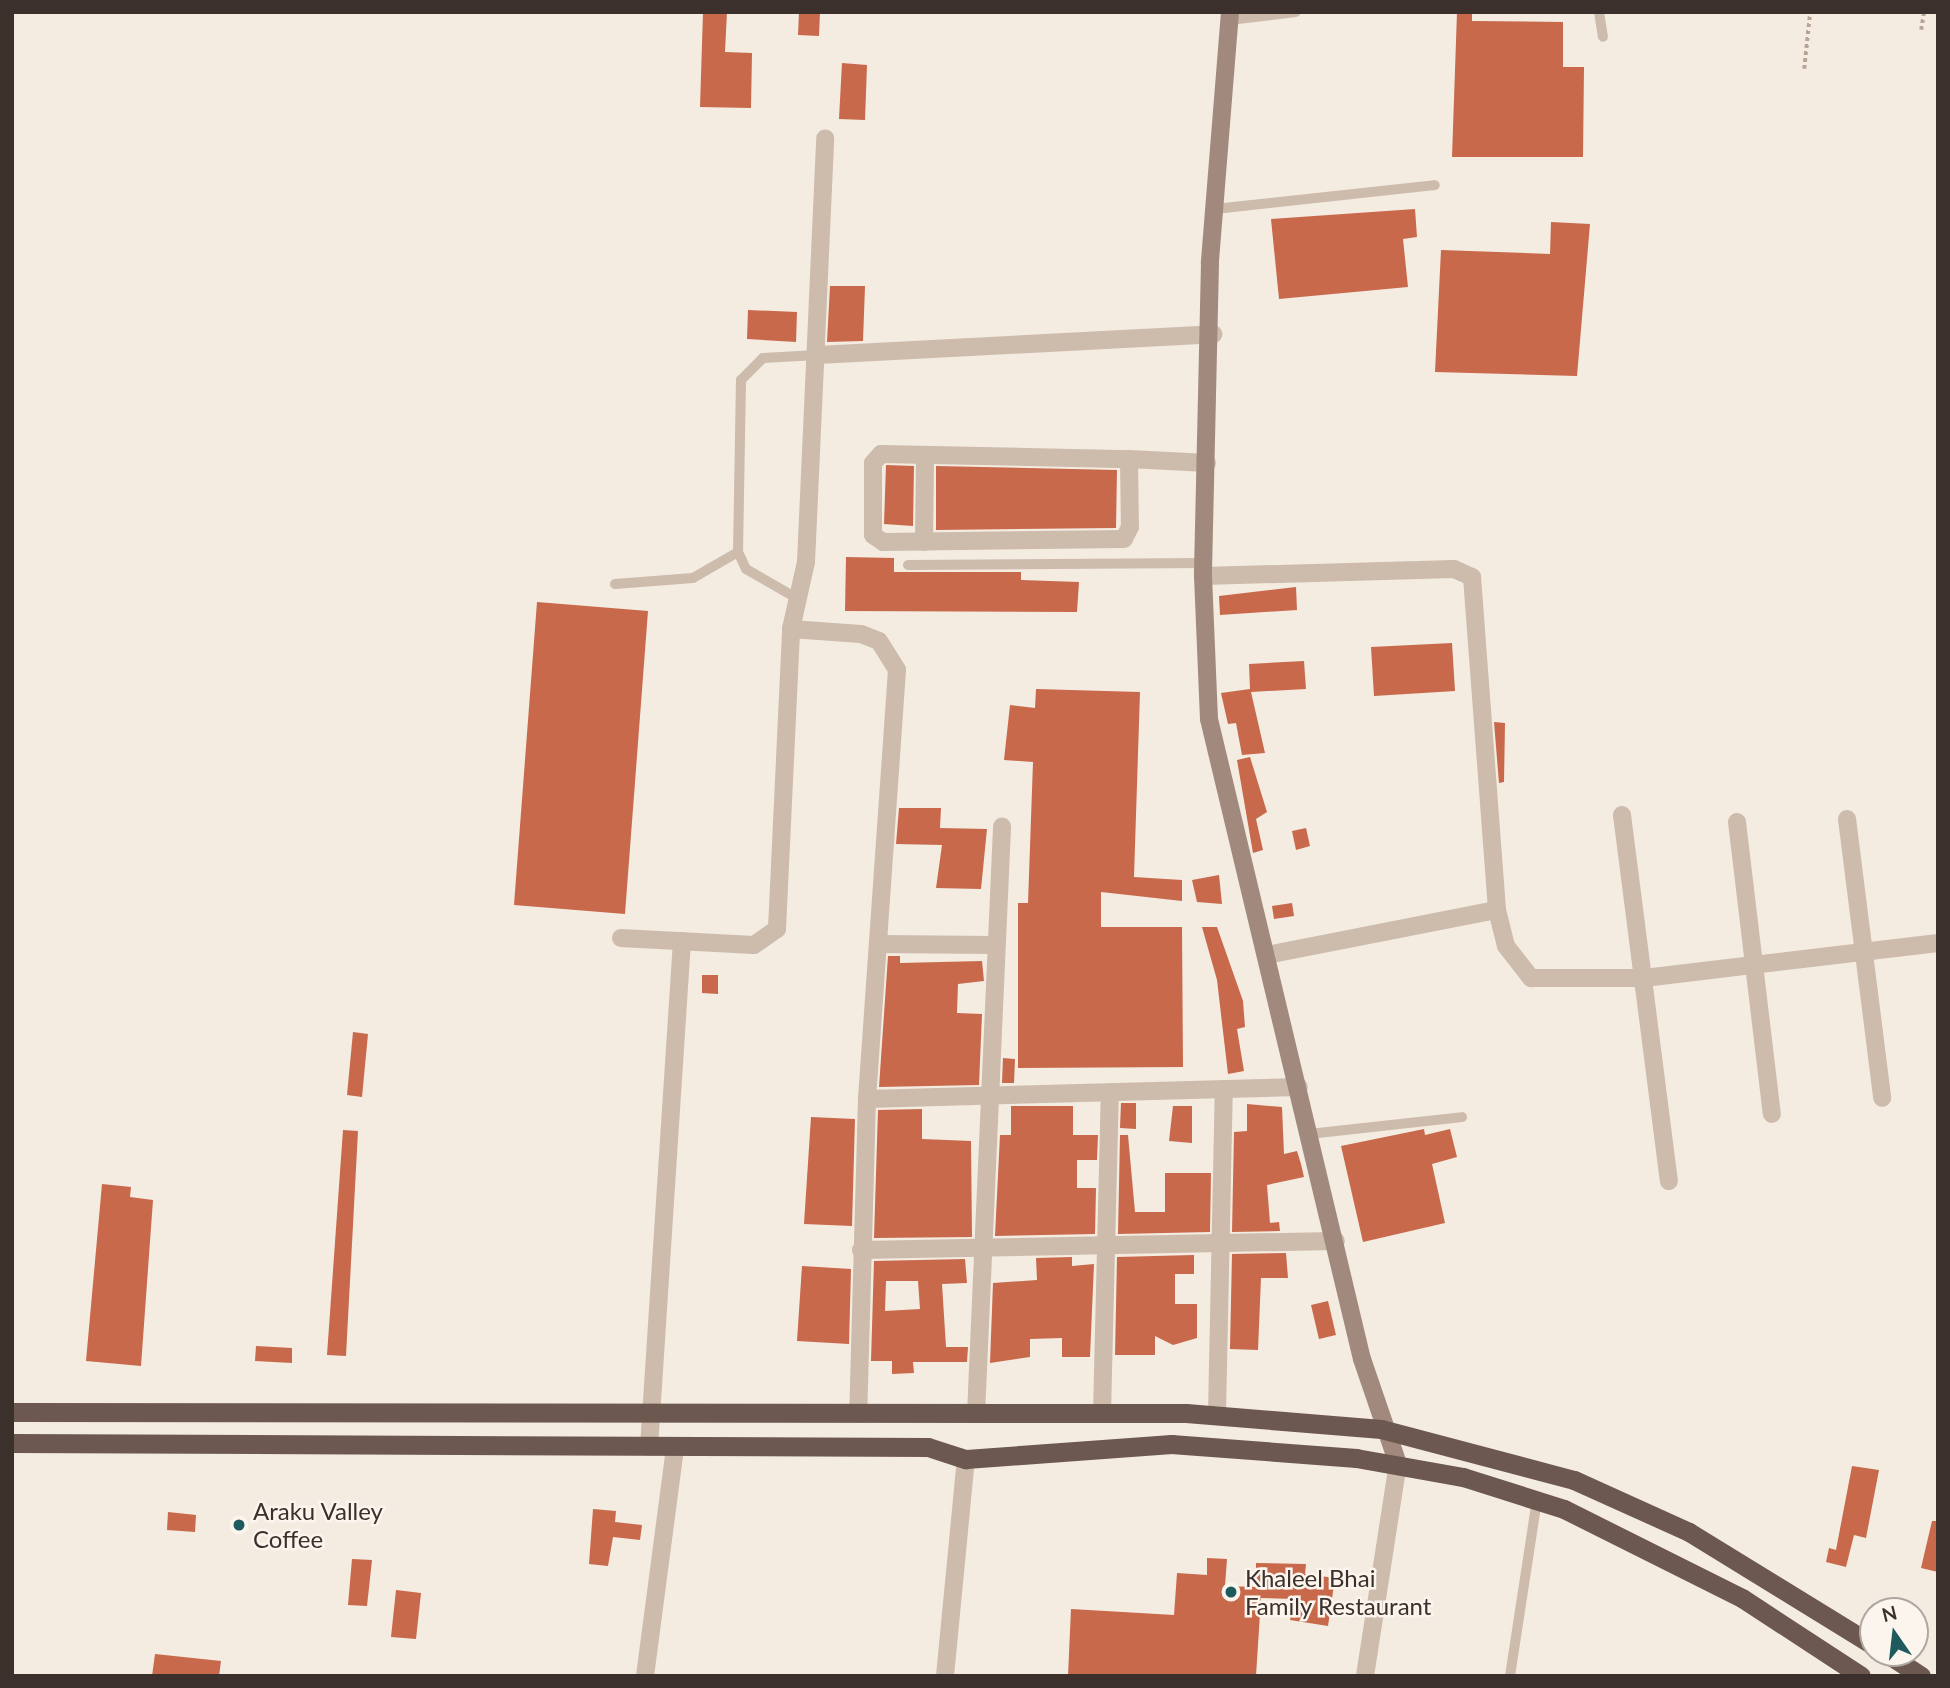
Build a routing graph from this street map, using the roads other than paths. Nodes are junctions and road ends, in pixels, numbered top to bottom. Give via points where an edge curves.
1 (1296, 12) edge
2 (1599, 12) edge
3 (1230, 16) edge
4 (1603, 37) dead end
5 (825, 138) dead end
6 (1434, 185) dead end
7 (1215, 209) junction
8 (1213, 334) junction
9 (818, 355) junction
10 (925, 455) junction
11 (1129, 459) junction
12 (1207, 463) junction
13 (924, 542) junction
14 (738, 552) junction
15 (908, 565) dead end
16 (1203, 570) junction
17 (615, 584) dead end
18 (793, 596) junction
19 (791, 629) junction
20 (1622, 815) dead end
21 (1847, 820) dead end
22 (1737, 822) dead end
23 (1002, 827) dead end
24 (1497, 911) junction
25 (621, 938) dead end
26 (682, 941) junction
27 (1938, 943) edge
28 (878, 944) junction
29 (995, 945) junction
30 (1864, 952) junction
31 (1267, 955) junction
32 (1755, 965) junction
33 (1644, 978) junction
34 (1299, 1087) junction
35 (1224, 1091) junction
36 (1110, 1093) junction
37 (987, 1096) junction
38 (1882, 1097) dead end
39 (867, 1099) junction
40 (1772, 1114) dead end
41 (1462, 1117) dead end
42 (1309, 1134) junction
43 (1670, 1181) dead end
44 (1336, 1241) junction
45 (1222, 1243) junction
46 (1106, 1246) junction
47 (979, 1248) junction
48 (861, 1250) junction
49 (12, 1412) edge
50 (652, 1413) junction
51 (1102, 1413) junction
52 (858, 1414) junction
53 (976, 1414) junction
54 (1217, 1414) junction
55 (1381, 1429) junction
56 (12, 1443) edge
57 (649, 1447) junction
58 (675, 1448) junction
59 (966, 1460) junction
60 (1398, 1464) junction
61 (1537, 1498) junction
62 (1859, 1636) edge
63 (645, 1676) edge
64 (944, 1676) edge
65 (1365, 1676) edge
66 (1510, 1676) edge
67 (1861, 1676) edge

1 - 3 lane
2 - 4 lane
3 - 7 main road
5 - 9 street
6 - 7 lane
7 - 8 main road
8 - 9 street
8 - 12 main road
9 - 14 lane via 763,358 745,371
9 - 18 street via 806,562
10 - 11 street
10 - 13 street
10 - 13 street via 881,454 873,463 874,540
11 - 12 street
11 - 13 street via 1130,527 1124,539
12 - 16 main road
14 - 17 lane via 692,578
14 - 18 lane via 746,569
15 - 16 lane
16 - 24 street via 1454,569 1472,577
16 - 31 main road via 1209,719
18 - 19 street
19 - 26 street via 777,929 754,945
19 - 28 street via 861,634 879,641 897,670
20 - 33 street
21 - 30 street
22 - 32 street
23 - 29 street
24 - 31 street
24 - 33 street via 1506,946 1531,978
25 - 26 street
26 - 50 street
27 - 30 street
28 - 29 street
28 - 39 street
29 - 37 street
30 - 32 street
30 - 38 street
31 - 34 main road
32 - 33 street
32 - 40 street
33 - 43 street
34 - 35 street
34 - 42 main road
35 - 36 street
35 - 45 street
36 - 37 street
36 - 46 street
37 - 39 street
37 - 47 street
39 - 48 street
41 - 42 lane
42 - 44 main road
44 - 45 street
44 - 55 main road
45 - 46 street
45 - 54 street
46 - 47 street
46 - 51 street
47 - 48 street
47 - 53 street
48 - 52 street
49 - 50 highway
50 - 52 highway
50 - 57 street
51 - 53 highway
51 - 54 highway
52 - 53 highway
54 - 55 highway
55 - 60 main road
55 - 62 highway via 1574,1480 1689,1532
56 - 57 highway
57 - 58 highway
58 - 59 highway via 928,1447
58 - 63 street
59 - 60 highway via 1171,1444
59 - 64 street
60 - 61 highway
60 - 65 street
61 - 66 lane
61 - 67 highway via 1742,1598

